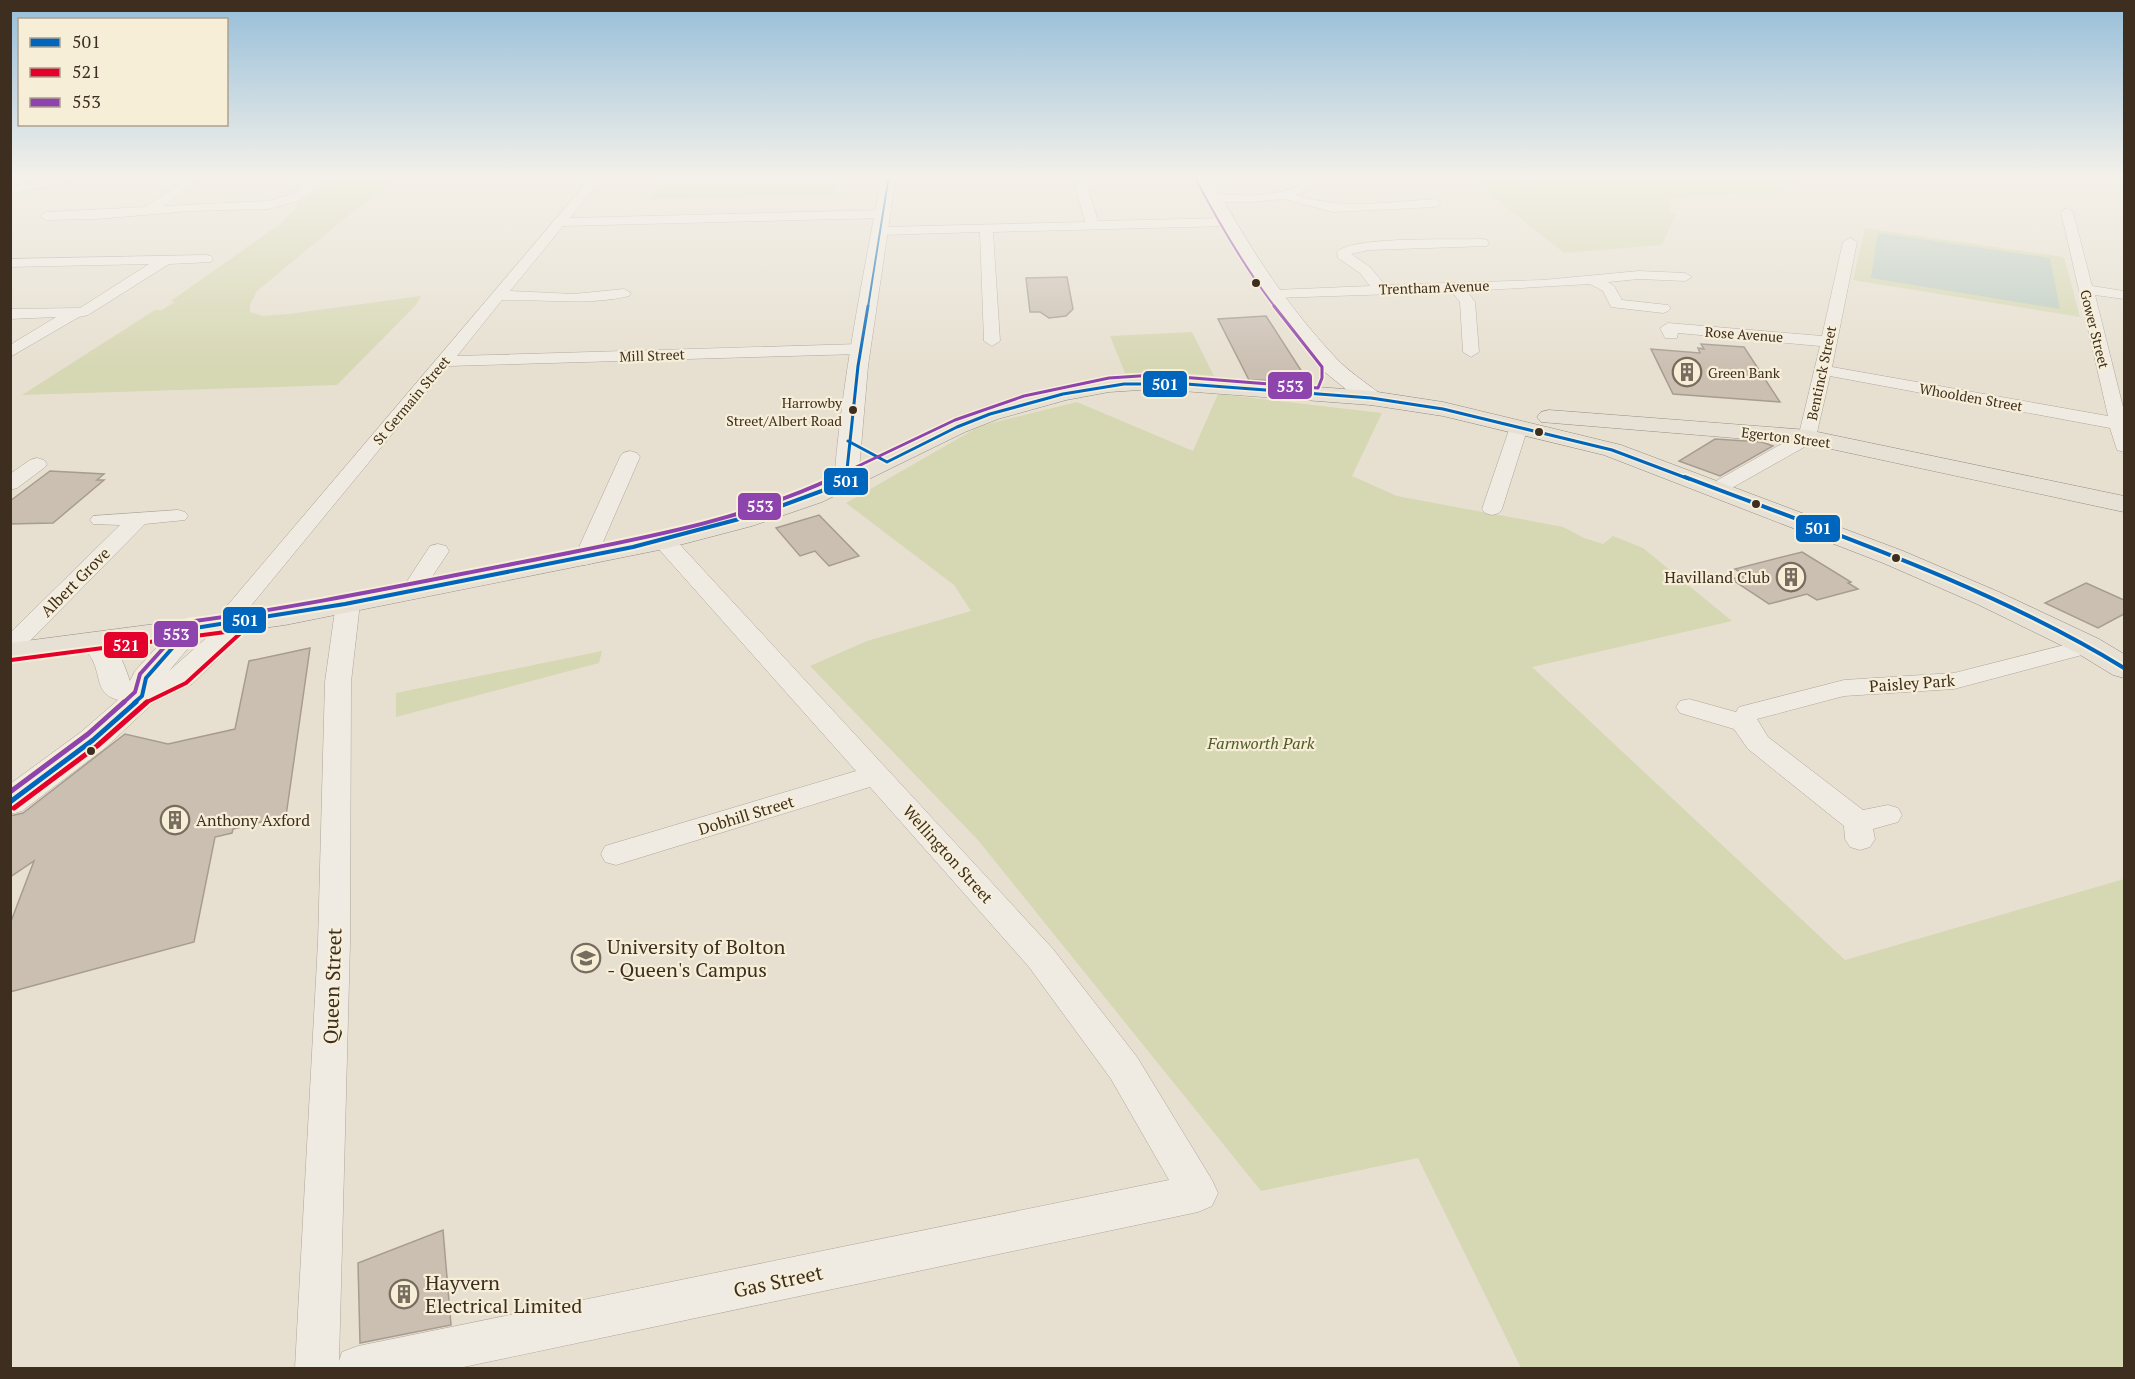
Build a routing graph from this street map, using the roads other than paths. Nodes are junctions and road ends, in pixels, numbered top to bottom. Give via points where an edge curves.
1 (545, 239) edge
2 (879, 239) edge
3 (987, 239) edge
4 (1237, 239) edge
5 (2073, 239) edge
6 (1850, 242) dead end
7 (1496, 249) dead end
8 (166, 260) junction
9 (206, 260) dead end
10 (10, 264) edge
11 (1686, 277) dead end
12 (1594, 280) junction
13 (1456, 286) junction
14 (1380, 289) junction
15 (2085, 289) junction
16 (627, 292) dead end
17 (1275, 294) junction
18 (2124, 295) edge
19 (497, 296) junction
20 (1662, 308) dead end
21 (79, 312) junction
22 (10, 314) edge
23 (1671, 334) dead end
24 (28, 341) junction
25 (992, 341) dead end
26 (10, 342) edge
27 (1828, 342) junction
28 (859, 349) junction
29 (10, 352) edge
30 (1471, 352) dead end
31 (444, 361) junction
32 (1329, 364) junction
33 (1822, 370) junction
34 (1323, 396) junction
35 (1371, 398) junction
36 (1443, 409) junction
37 (2119, 424) junction
38 (1519, 429) junction
39 (1808, 437) junction
40 (848, 441) junction
41 (2124, 446) edge
42 (630, 457) dead end
43 (887, 462) junction
44 (37, 464) dead end
45 (846, 482) junction
46 (10, 484) edge
47 (1716, 489) junction
48 (2124, 504) edge
49 (1492, 509) dead end
50 (177, 516) dead end
51 (139, 518) junction
52 (100, 520) dead end
53 (664, 541) junction
54 (438, 551) dead end
55 (585, 558) junction
56 (411, 592) junction
57 (348, 603) junction
58 (232, 624) junction
59 (189, 629) junction
60 (92, 642) junction
61 (2088, 646) junction
62 (10, 647) edge
63 (10, 653) edge
64 (2124, 668) edge
65 (142, 696) junction
66 (1689, 707) dead end
67 (1745, 723) junction
68 (876, 775) junction
69 (10, 802) edge
70 (1888, 815) dead end
71 (616, 854) dead end
72 (1198, 1193) joint
73 (317, 1368) edge
74 (358, 1368) edge

1 - 19 street, St Germain Street
2 - 28 street
3 - 25 street
4 - 17 main road
5 - 15 street, Gower Street
6 - 27 street, Bentinck Street
7 - 14 street via 1481,241 1362,246 1344,252 1345,258 1365,270
8 - 9 street
8 - 10 street
8 - 21 street
11 - 12 street, Trentham Avenue via 1640,275
12 - 13 street, Trentham Avenue
12 - 20 street via 1610,289 1616,304
13 - 14 street, Trentham Avenue
13 - 30 street via 1467,302
14 - 17 street, Trentham Avenue
15 - 18 street
15 - 37 street, Gower Street
16 - 19 street via 574,298
17 - 32 main road
19 - 31 street, St Germain Street
21 - 22 street
21 - 24 street
23 - 27 street, Rose Avenue via 1668,328
24 - 26 street
24 - 29 street
27 - 33 street, Bentinck Street
28 - 31 street, Mill Street
28 - 40 street
31 - 58 street, St Germain Street
32 - 34 main road via 1330,379
32 - 35 main road
33 - 37 street, Whoolden Street
33 - 39 street, Bentinck Street
34 - 35 main road
34 - 38 main road via 1370,407
34 - 43 main road via 1155,382 1109,385 990,414
35 - 36 main road
36 - 38 main road
36 - 39 main road, Egerton Street
37 - 41 street, Gower Street
38 - 47 main road via 1612,450
38 - 49 street
39 - 47 street, Bentinck Street
39 - 48 main road, Egerton Street
40 - 43 street
40 - 45 street
42 - 55 street
43 - 45 main road
44 - 46 street
45 - 53 main road via 742,520
47 - 61 main road via 1893,557
50 - 51 street, Albert Grove
51 - 52 street, Albert Grove
51 - 62 street, Albert Grove
53 - 55 main road
53 - 68 street, Wellington Street
54 - 56 street
55 - 56 main road
56 - 57 main road
57 - 58 main road
57 - 73 street, Queen Street via 338,682 334,942
58 - 59 main road
58 - 65 street via 181,677
59 - 60 main road
59 - 65 street via 146,678
60 - 63 main road
60 - 65 street via 106,657 115,686
61 - 64 main road
61 - 67 street, Paisley Park via 1954,681 1844,688 1757,708 1748,712
65 - 69 street via 93,740
66 - 67 street
67 - 70 street via 1758,743 1859,831
68 - 71 street, Dobhill Street
68 - 72 street, Wellington Street via 1041,958 1125,1068
72 - 74 street, Gas Street

